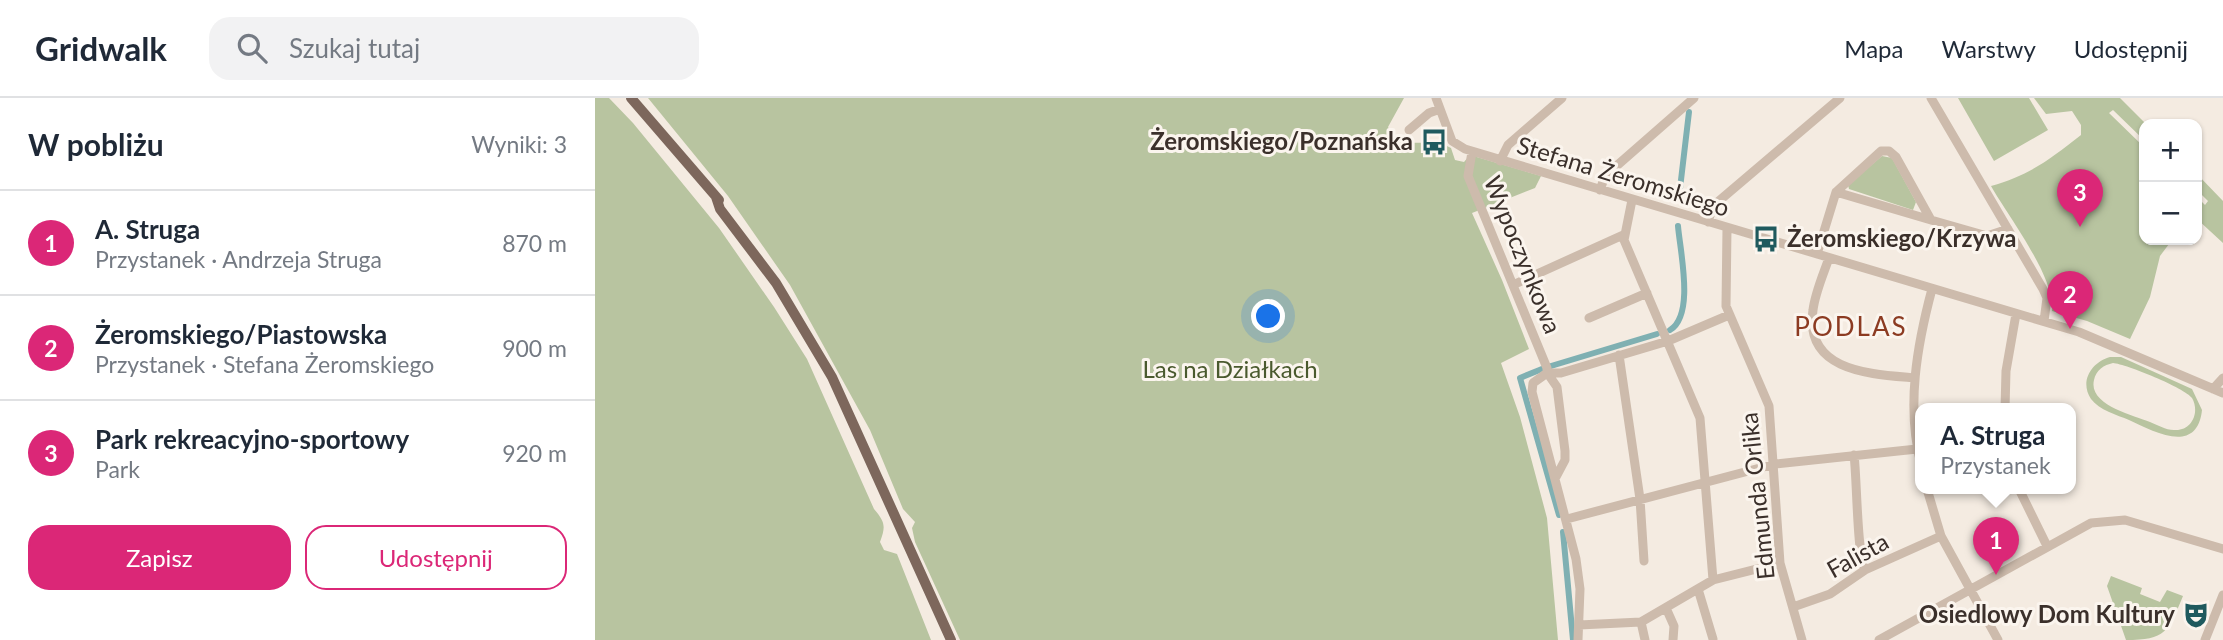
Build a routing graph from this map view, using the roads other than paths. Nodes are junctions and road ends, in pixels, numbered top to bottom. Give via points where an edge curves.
1 (631, 98) edge
2 (1562, 98) edge
3 (1694, 98) edge
4 (1840, 98) edge
5 (1931, 98) edge
6 (1440, 102) edge
7 (1409, 130) dead end
8 (1472, 152) junction
9 (1500, 160) junction
10 (1600, 190) junction
11 (1836, 192) junction
12 (1632, 200) junction
13 (1931, 220) junction
14 (1708, 222) junction
15 (1727, 228) junction
16 (2008, 229) junction
17 (1623, 235) junction
18 (1817, 254) junction
19 (1829, 258) junction
20 (1514, 284) junction
21 (1932, 289) junction
22 (1647, 293) junction
23 (2016, 313) junction
24 (1728, 315) junction
25 (1589, 318) dead end
26 (2044, 321) junction
27 (1668, 341) junction
28 (1619, 355) junction
29 (1546, 373) junction
30 (1915, 377) junction
31 (2223, 378) edge
32 (2213, 389) junction
33 (2223, 393) edge
34 (1916, 403) edge
35 (2005, 403) edge
36 (1854, 455) junction
37 (1915, 456) edge
38 (1775, 464) junction
39 (1556, 477) junction
40 (1706, 481) junction
41 (1928, 494) edge
42 (2021, 494) edge
43 (1640, 499) junction
44 (1567, 519) junction
45 (1941, 536) junction
46 (2047, 546) junction
47 (2223, 549) edge
48 (1644, 561) dead end
49 (1780, 563) junction
50 (1865, 570) junction
51 (1713, 580) junction
52 (1698, 589) junction
53 (1969, 590) junction
54 (2223, 595) edge
55 (1793, 607) junction
56 (1666, 608) junction
57 (1641, 622) junction
58 (1579, 625) junction
59 (1713, 639) edge
60 (951, 640) edge
61 (1578, 640) edge
62 (1645, 640) edge
63 (1672, 640) edge
64 (1802, 640) edge
65 (1879, 640) edge
66 (1998, 640) edge
67 (2205, 640) edge

1 - 60 main road via 751,239 832,377
2 - 9 street via 1508,145
3 - 10 street via 1605,176
4 - 14 street via 1716,203
5 - 16 street
6 - 7 street
6 - 8 street, Stefana Żeromskiego via 1452,141
8 - 9 street, Stefana Żeromskiego
8 - 20 street, Wypoczynkowa via 1468,176
9 - 10 street, Stefana Żeromskiego
10 - 12 street, Stefana Żeromskiego
11 - 13 street
11 - 13 street via 1881,151 1889,150
11 - 18 street
12 - 14 street, Stefana Żeromskiego
12 - 17 street
13 - 16 street via 1987,236
14 - 15 street, Stefana Żeromskiego
15 - 18 street, Stefana Żeromskiego
15 - 24 street, Edmunda Orlika
16 - 26 street via 2047,298
17 - 20 street
17 - 22 street
18 - 19 street, Stefana Żeromskiego
19 - 21 street, Stefana Żeromskiego
19 - 30 street via 1812,309 1812,326 1821,351 1831,363
20 - 29 street, Wypoczynkowa
21 - 23 street, Stefana Żeromskiego
21 - 30 street
22 - 25 street
22 - 27 street
23 - 26 street, Stefana Żeromskiego
23 - 35 street via 2005,371
24 - 27 street
24 - 38 street, Edmunda Orlika via 1769,405
26 - 32 street, Stefana Żeromskiego via 2099,339
27 - 28 street
27 - 40 street via 1700,418
28 - 29 street
28 - 43 street
29 - 39 street, Wypoczynkowa via 1557,387 1565,451
29 - 39 street, Wypoczynkowa via 1533,383 1532,392
30 - 34 street
31 - 32 street
32 - 33 street, Stefana Żeromskiego
36 - 37 street
36 - 38 street
36 - 50 street via 1860,555
38 - 40 street
38 - 49 street, Edmunda Orlika
39 - 44 street, Wypoczynkowa
40 - 43 street
40 - 51 street
41 - 45 street
42 - 46 street
43 - 44 street
43 - 48 street
44 - 58 street, Wypoczynkowa via 1578,568
45 - 50 street, Falista
45 - 53 street
46 - 47 street via 2091,523 2125,520
46 - 53 street
49 - 51 street
49 - 55 street, Edmunda Orlika
50 - 55 street, Falista via 1830,594
51 - 52 street
52 - 56 street
52 - 59 street
53 - 65 street
53 - 66 street
54 - 67 street
55 - 64 street, Edmunda Orlika
56 - 57 street
56 - 63 street via 1674,626
57 - 58 street
57 - 62 street
58 - 61 street, Wypoczynkowa

